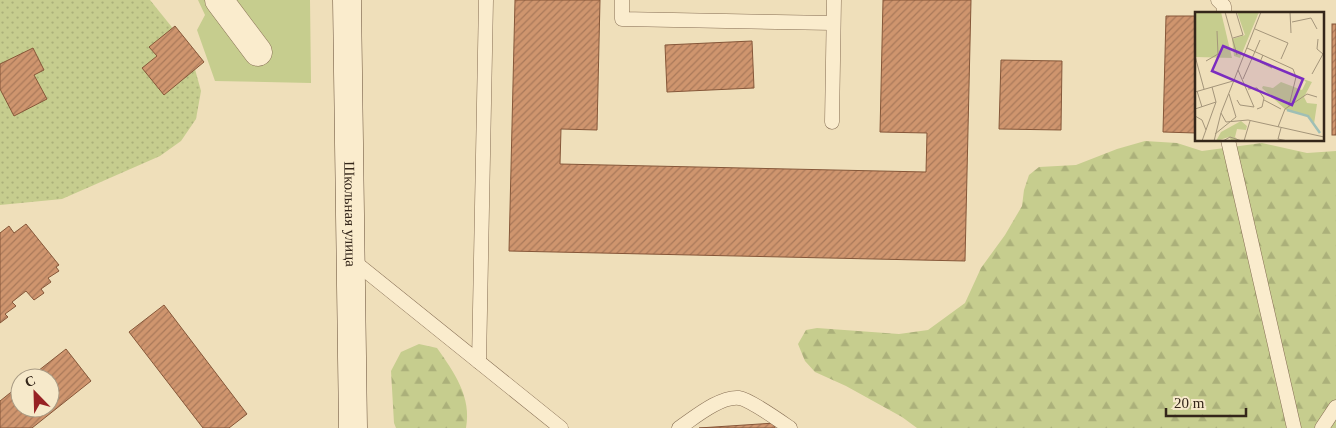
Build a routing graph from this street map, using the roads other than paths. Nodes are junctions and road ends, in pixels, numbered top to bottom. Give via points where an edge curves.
1 (219, 0) edge
2 (347, 0) edge
3 (486, 0) edge
4 (622, 0) edge
5 (834, 0) edge
6 (1218, 0) edge
7 (1224, 12) edge
8 (833, 23) junction
9 (258, 52) dead end
10 (832, 122) dead end
11 (1228, 141) edge
12 (351, 258) junction
13 (479, 362) junction
14 (1336, 407) edge
15 (354, 428) edge
16 (561, 428) edge
17 (679, 428) edge
18 (790, 428) edge
19 (1294, 428) edge
20 (1322, 428) edge

1 - 9 main road
2 - 12 main road, Школьная улица
3 - 13 lane
4 - 8 lane via 622,19
5 - 8 lane
6 - 7 lane via 1224,6
8 - 10 lane
11 - 19 lane
12 - 13 lane
12 - 15 main road, Школьная улица
13 - 16 lane
14 - 20 lane
17 - 18 lane via 720,402 739,398

